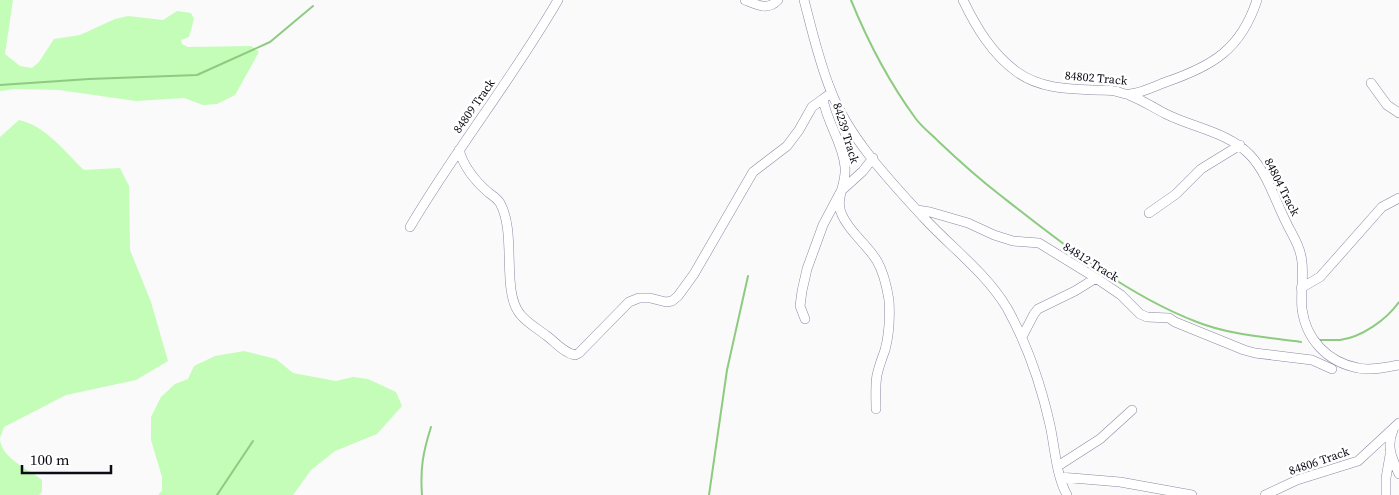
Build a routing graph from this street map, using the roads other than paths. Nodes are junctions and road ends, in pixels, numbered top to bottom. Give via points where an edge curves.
1 (558, 0) edge
2 (745, 0) edge
3 (778, 0) edge
4 (804, 0) edge
5 (963, 0) edge
6 (1257, 0) edge
7 (1371, 82) dead end
8 (1156, 86) junction
9 (831, 93) junction
10 (1129, 94) junction
11 (823, 99) junction
12 (1149, 104) junction
13 (1399, 112) edge
14 (1240, 146) junction
15 (459, 150) junction
16 (873, 158) junction
17 (841, 191) junction
18 (1398, 197) edge
19 (918, 210) junction
20 (1149, 213) dead end
21 (410, 227) dead end
22 (1096, 278) junction
23 (1301, 288) junction
24 (805, 319) dead end
25 (1022, 337) junction
26 (1399, 366) edge
27 (1332, 369) dead end
28 (876, 409) dead end
29 (1132, 410) dead end
30 (1396, 425) edge
31 (1390, 455) junction
32 (1058, 466) junction
33 (1399, 474) edge
34 (1060, 476) junction
35 (1067, 495) edge
36 (1192, 495) edge
37 (1265, 495) edge
38 (1386, 495) edge

1 - 15 street, 84809 Track
2 - 3 street via 767,7
4 - 9 street
5 - 10 street, 84802 Track via 983,38 1001,59 1018,72 1056,88
6 - 8 street, 84802 Track via 1241,35 1220,57 1203,68
7 - 13 street via 1387,105
8 - 10 street, 84802 Track
8 - 12 street
9 - 11 street, 84239 Track
9 - 16 street via 858,141
10 - 12 street, 84804 Track
11 - 15 street via 812,106 787,146 753,172 678,296 666,302 645,298 629,302 575,355 520,315 511,291 510,249 502,209 471,176
11 - 17 street, 84239 Track via 845,166
12 - 14 street, 84804 Track
14 - 20 street via 1201,169 1176,194
14 - 23 street, 84804 Track via 1258,165 1296,239 1301,256
15 - 21 street, 84809 Track
16 - 17 street via 864,171
16 - 19 street
17 - 24 street via 808,269 800,299 800,312
17 - 28 street, 84239 Track via 842,215 877,261 886,287 886,341 877,376
18 - 23 street via 1382,207 1320,277
19 - 22 street, 84812 Track via 968,223 1013,241 1039,243
19 - 25 street via 998,293
22 - 25 street via 1038,309
22 - 27 street, 84812 Track via 1147,317 1169,318 1255,353 1312,360
23 - 26 street, 84804 Track via 1307,329 1328,356 1358,368
25 - 32 street via 1042,395
29 - 32 street via 1100,439
30 - 31 street via 1389,443
30 - 37 street, 84806 Track via 1358,461
31 - 33 street
31 - 38 street
32 - 34 street
34 - 35 street
34 - 36 street via 1120,482

